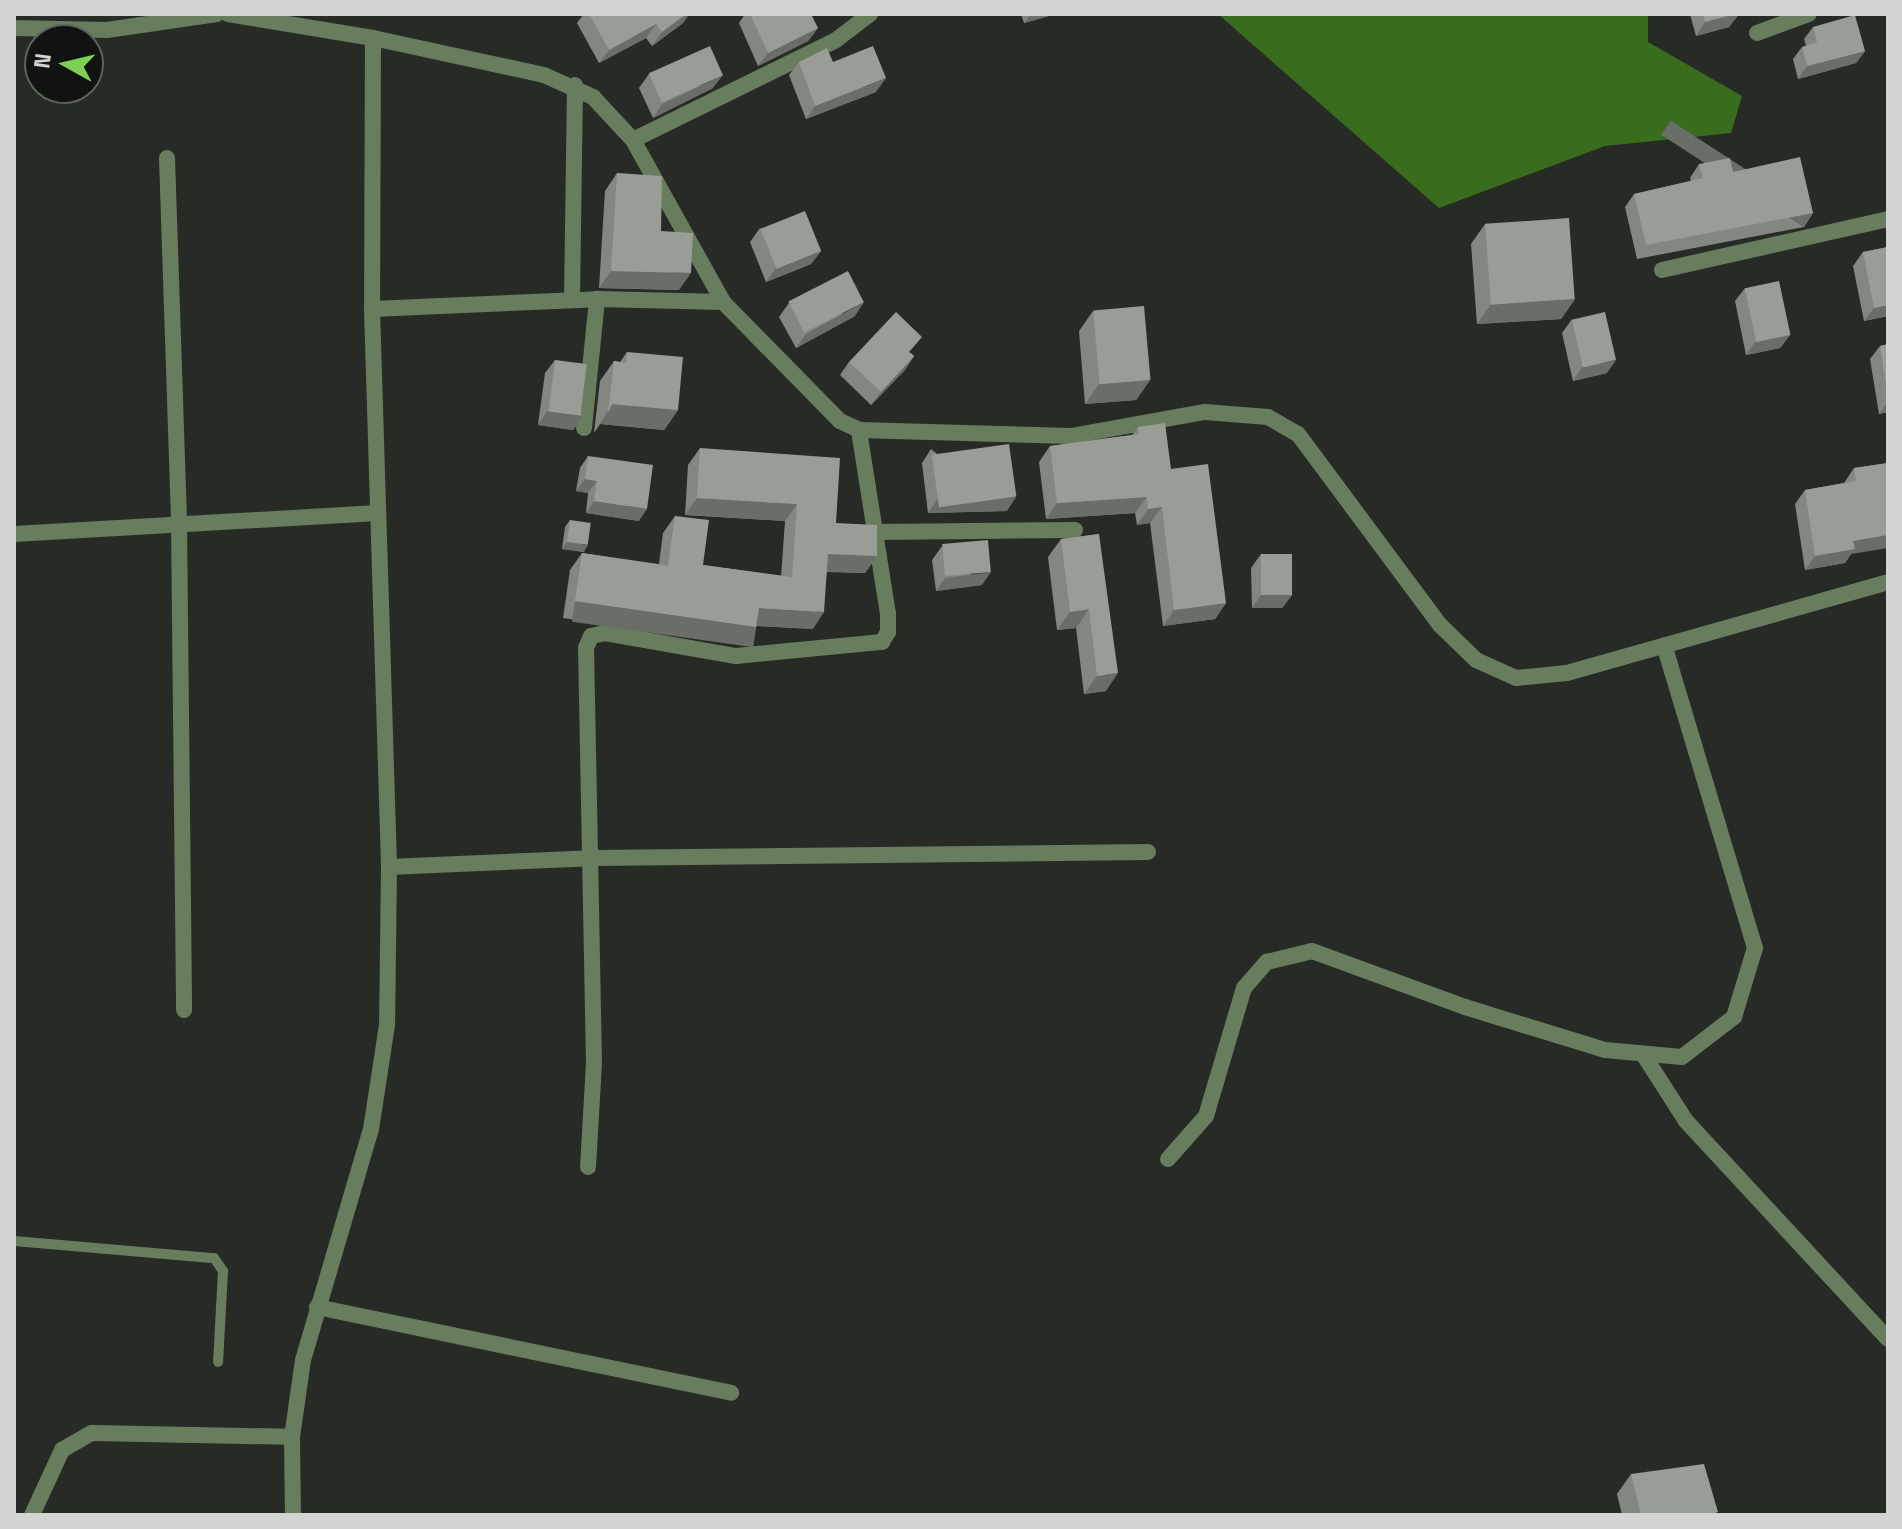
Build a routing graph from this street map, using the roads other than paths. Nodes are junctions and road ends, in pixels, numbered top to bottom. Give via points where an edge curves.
1 (217, 14) edge
2 (228, 14) edge
3 (870, 14) edge
4 (1809, 14) edge
5 (14, 28) edge
6 (1757, 33) dead end
7 (373, 38) junction
8 (575, 85) junction
9 (633, 140) junction
10 (167, 158) dead end
11 (1888, 219) edge
12 (1662, 270) dead end
13 (597, 299) junction
14 (572, 300) junction
15 (723, 302) junction
16 (372, 309) junction
17 (584, 428) edge
18 (859, 430) junction
19 (377, 513) junction
20 (179, 523) junction
21 (1075, 530) dead end
22 (878, 532) junction
23 (14, 534) edge
24 (1888, 582) edge
25 (1664, 645) junction
26 (1148, 852) dead end
27 (592, 858) junction
28 (389, 867) junction
29 (184, 1010) dead end
30 (1643, 1054) junction
31 (1168, 1159) dead end
32 (588, 1167) dead end
33 (14, 1241) edge
34 (317, 1307) junction
35 (1888, 1339) edge
36 (218, 1362) dead end
37 (731, 1393) dead end
38 (292, 1437) junction
39 (32, 1515) edge
40 (293, 1515) edge

1 - 5 street via 107,30
2 - 7 street
3 - 9 street via 836,40
4 - 6 street
7 - 8 street
7 - 16 street
8 - 9 street
8 - 14 street
9 - 15 street
10 - 20 street
11 - 12 street
13 - 14 street
13 - 15 street
13 - 17 street
14 - 16 street
15 - 18 street via 840,421
16 - 19 street
18 - 22 street
18 - 25 street via 1071,436 1205,412 1268,417 1298,434 1399,575 1476,660 1516,678 1567,673
19 - 20 street
19 - 28 street
20 - 23 street
20 - 29 street
21 - 22 street
22 - 27 street via 888,614 882,642 736,656 605,633 591,636 583,661
24 - 25 street
25 - 30 street via 1755,948 1734,1017 1682,1057
26 - 27 street
27 - 28 street
27 - 32 street via 594,1063
28 - 34 street via 387,1025 380,1088
30 - 31 street via 1605,1050 1465,1007 1312,951 1267,962 1244,988 1206,1116
30 - 35 street via 1686,1121
33 - 36 lane via 214,1258 223,1271
34 - 37 street
34 - 38 street
38 - 39 street via 92,1433 62,1450
38 - 40 street

